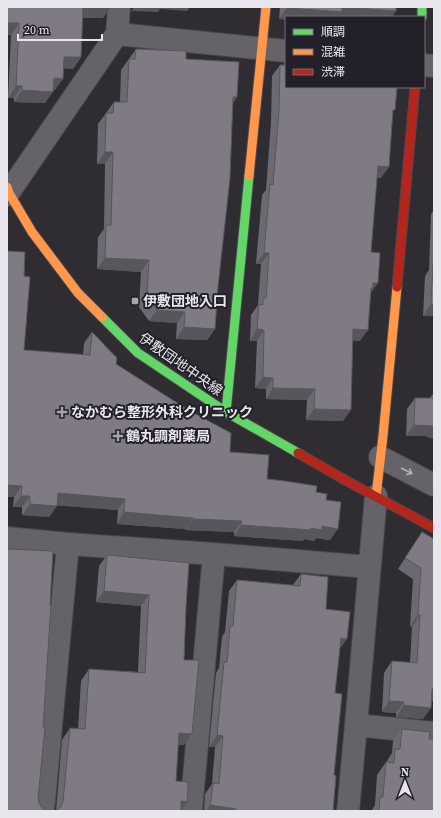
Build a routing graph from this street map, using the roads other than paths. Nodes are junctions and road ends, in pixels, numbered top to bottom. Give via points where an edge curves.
1 (119, 7) edge
2 (266, 7) edge
3 (116, 34) junction
4 (262, 48) junction
5 (285, 51) edge
6 (415, 88) edge
7 (8, 192) edge
8 (226, 412) junction
9 (380, 457) junction
10 (434, 485) edge
11 (376, 496) junction
12 (434, 528) edge
13 (7, 538) edge
14 (68, 544) junction
15 (214, 554) junction
16 (369, 567) junction
17 (356, 725) junction
18 (434, 732) edge
19 (43, 811) edge
20 (191, 811) edge
21 (348, 811) edge

1 - 3 street
2 - 4 street
3 - 4 street
3 - 7 street
4 - 5 street
4 - 8 street
6 - 9 street
7 - 8 street, 伊敷団地中央線 via 32,232 78,293 138,354
8 - 11 street, 伊敷団地中央線
9 -> 10 street
9 - 11 street
11 - 12 street, 伊敷団地中央線
11 - 16 street
13 - 14 street
14 - 15 street
14 - 19 street
15 - 16 street
15 - 20 street
16 - 17 street
17 - 18 street
17 - 21 street

